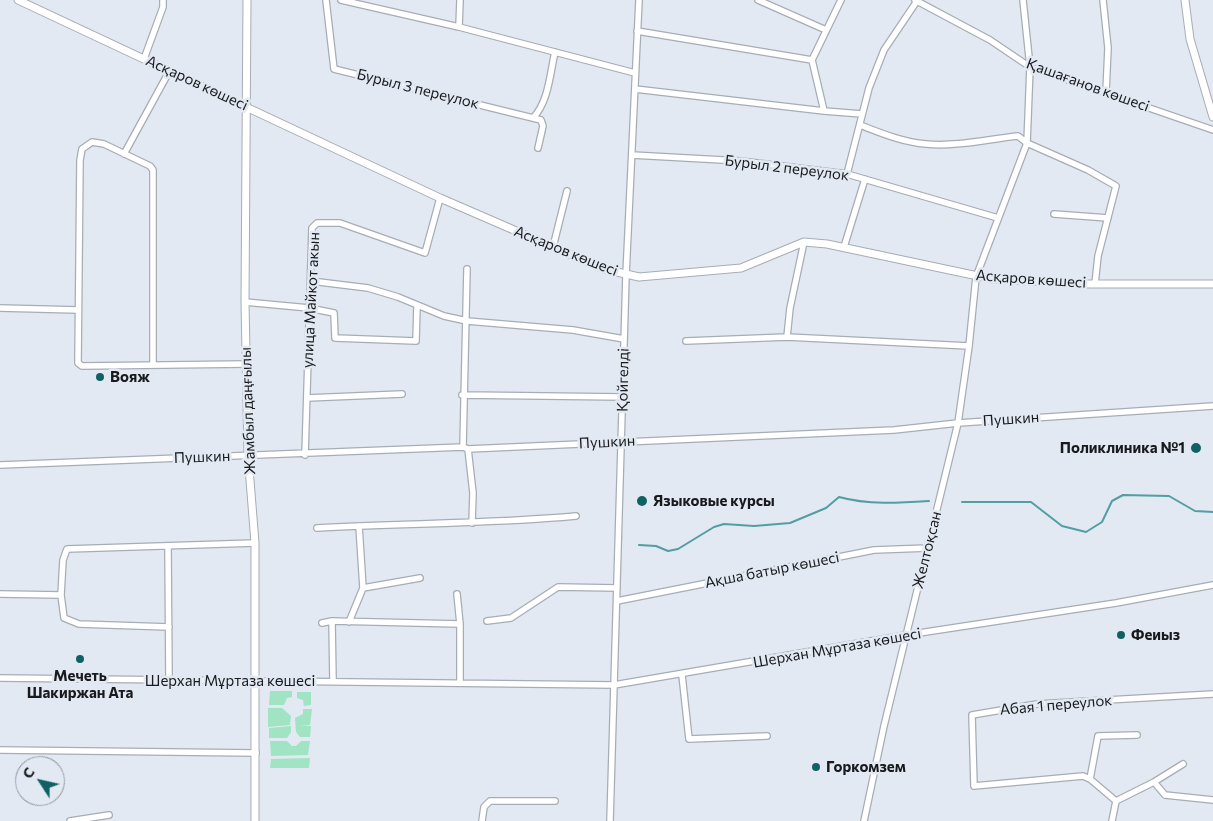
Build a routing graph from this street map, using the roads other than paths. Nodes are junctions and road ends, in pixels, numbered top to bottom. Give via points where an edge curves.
1 (18, 0) edge
2 (163, 0) edge
3 (247, 0) edge
4 (326, 0) edge
5 (341, 0) edge
6 (460, 0) edge
7 (639, 0) edge
8 (758, 0) edge
9 (841, 0) edge
10 (916, 0) edge
11 (1023, 0) edge
12 (1103, 0) edge
13 (1185, 0) edge
14 (459, 27) junction
15 (826, 30) junction
16 (637, 31) junction
17 (555, 52) junction
18 (144, 59) junction
19 (812, 60) junction
20 (1030, 66) junction
21 (170, 70) junction
22 (636, 73) junction
23 (635, 90) junction
24 (1106, 92) junction
25 (246, 106) junction
26 (824, 111) junction
27 (862, 114) junction
28 (1213, 117) edge
29 (533, 118) junction
30 (860, 124) junction
31 (1213, 130) edge
32 (1027, 143) junction
33 (538, 148) dead end
34 (124, 154) junction
35 (632, 155) junction
36 (847, 174) junction
37 (865, 180) junction
38 (567, 191) dead end
39 (440, 198) junction
40 (1054, 214) dead end
41 (998, 218) junction
42 (1108, 218) junction
43 (804, 242) junction
44 (553, 247) junction
45 (844, 247) junction
46 (467, 269) dead end
47 (626, 275) junction
48 (976, 277) junction
49 (311, 281) junction
50 (1095, 284) junction
51 (1213, 284) edge
52 (245, 302) junction
53 (417, 306) junction
54 (0, 308) edge
55 (309, 308) junction
56 (78, 310) junction
57 (467, 321) junction
58 (624, 338) junction
59 (787, 338) junction
60 (686, 341) dead end
61 (969, 346) junction
62 (247, 364) junction
63 (153, 365) junction
64 (402, 394) dead end
65 (462, 396) junction
66 (623, 397) junction
67 (307, 398) junction
68 (1213, 406) edge
69 (958, 423) junction
70 (622, 441) junction
71 (466, 448) junction
72 (248, 455) junction
73 (305, 455) junction
74 (0, 465) edge
75 (576, 516) dead end
76 (472, 523) junction
77 (359, 526) junction
78 (318, 528) dead end
79 (255, 543) junction
80 (168, 547) junction
81 (928, 548) junction
82 (420, 578) dead end
83 (1213, 585) edge
84 (363, 588) junction
85 (617, 588) junction
86 (0, 594) edge
87 (61, 594) junction
88 (456, 594) dead end
89 (617, 601) junction
90 (332, 621) junction
91 (487, 621) dead end
92 (349, 622) junction
93 (322, 623) dead end
94 (460, 624) junction
95 (169, 627) junction
96 (906, 635) junction
97 (682, 675) junction
98 (0, 678) edge
99 (169, 681) junction
100 (333, 681) junction
101 (257, 682) junction
102 (460, 682) junction
103 (614, 685) junction
104 (1213, 694) edge
105 (1137, 735) dead end
106 (767, 736) dead end
107 (0, 750) edge
108 (256, 753) junction
109 (1184, 764) dead end
110 (1090, 778) junction
111 (1154, 782) junction
112 (1213, 800) edge
113 (555, 801) dead end
114 (1116, 801) junction
115 (109, 815) dead end
116 (70, 821) edge
117 (255, 821) edge
118 (482, 821) edge
119 (610, 821) edge
120 (864, 821) edge
121 (1112, 821) edge

1 - 18 main road, Асқаров көшесі
2 - 18 street
3 - 25 main road, Жамбыл даңғылы
4 - 29 street, Бурыл 3 переулок via 334,69
5 - 14 street
6 - 14 street
7 - 16 street, Қойгелді
8 - 15 street
9 - 15 street
10 - 20 street, Қашағанов көшесі
10 - 27 street via 884,50
11 - 20 street, Желтоқсан
12 - 24 street via 1108,48
13 - 28 main road via 1190,39
14 - 17 street
15 - 19 street
16 - 19 street
16 - 22 street, Қойгелді
17 - 22 street
17 - 29 street via 546,94
18 - 21 main road, Асқаров көшесі
19 - 26 street
20 - 24 street, Қашағанов көшесі
20 - 32 street, Желтоқсан
21 - 25 main road, Асқаров көшесі
21 - 34 street
22 - 23 street, Қойгелді
23 - 26 street
23 - 35 street, Қойгелді
24 - 31 street, Қашағанов көшесі
25 - 39 main road, Асқаров көшесі
25 - 52 main road, Жамбыл даңғылы
26 - 27 street
27 - 30 street
29 - 33 street via 543,122
30 - 32 street via 895,139 925,144 944,145 1018,136
30 - 36 street
32 - 41 street, Желтоқсан
32 - 42 street via 1116,186
34 - 56 street via 96,141 87,144 80,155
34 - 63 street via 150,166 154,173
35 - 36 street, Бурыл 2 переулок via 741,161
35 - 47 street, Қойгелді
36 - 37 street, Бурыл 2 переулок
37 - 41 street, Бурыл 2 переулок
37 - 45 street
38 - 44 street
39 - 44 main road, Асқаров көшесі
39 - 49 street, улица Майкот акын via 425,253 340,223 314,224
40 - 42 street
41 - 48 street, Желтоқсан
42 - 50 street
43 - 45 main road, Асқаров көшесі
43 - 47 main road, Асқаров көшесі via 741,268 639,278
43 - 59 street
44 - 47 main road, Асқаров көшесі
45 - 48 main road, Асқаров көшесі
46 - 57 street
47 - 58 street, Қойгелді
48 - 50 main road, Асқаров көшесі
48 - 61 street, Желтоқсан
49 - 53 street via 368,288
49 - 55 street, улица Майкот акын
50 - 51 main road, Асқаров көшесі
52 - 55 street
52 - 62 main road, Жамбыл даңғылы
53 - 55 street via 416,341 335,338 334,313
53 - 57 street
54 - 56 street
55 - 67 street, улица Майкот акын
56 - 63 street via 78,363
57 - 58 street
57 - 65 street
58 - 66 street, Қойгелді
59 - 60 street
59 - 61 street
61 - 69 street, Желтоқсан
62 - 63 street
62 - 72 main road, Жамбыл даңғылы
64 - 67 street
65 - 66 street
65 - 71 street
66 - 70 street, Қойгелді
67 - 73 street, улица Майкот акын
68 - 69 street, Пушкин
69 - 70 street, Пушкин via 894,430
69 - 81 street, Желтоқсан
70 - 71 street, Пушкин
70 - 85 street, Қойгелді
71 - 73 street, Пушкин
71 - 76 street via 473,494
72 - 73 street, Пушкин
72 - 74 street, Пушкин
72 - 79 main road, Жамбыл даңғылы
75 - 76 street
76 - 77 street
77 - 78 street
77 - 84 street
79 - 80 street
79 - 101 main road, Жамбыл даңғылы
80 - 87 street via 67,549 62,560
80 - 95 street
81 - 89 street, Ақша батыр көшесі via 874,550
81 - 96 street, Желтоқсан
82 - 84 street
83 - 96 street, Шерхан Мұртаза көшесі via 1116,604
84 - 92 street
85 - 89 street, Қойгелді
85 - 91 street via 558,587 511,618
86 - 87 street
87 - 95 street via 64,618 79,624
88 - 94 street
89 - 103 street, Қойгелді
90 - 92 street
90 - 93 street
90 - 100 street
92 - 94 street
94 - 102 street
95 - 99 street
96 - 97 street, Шерхан Мұртаза көшесі
96 - 120 street, Желтоқсан
97 - 103 street, Шерхан Мұртаза көшесі
97 - 106 street via 689,739
98 - 99 street, Шерхан Мұртаза көшесі
99 - 101 street, Шерхан Мұртаза көшесі
100 - 101 street, Шерхан Мұртаза көшесі
100 - 102 street, Шерхан Мұртаза көшесі
101 - 108 main road, Жамбыл даңғылы
102 - 103 street, Шерхан Мұртаза көшесі
103 - 119 street, Қойгелді
104 - 110 street, Абая 1 переулок via 1037,704 973,714 974,786 1080,775
105 - 110 street via 1098,736
107 - 108 street
108 - 117 main road, Жамбыл даңғылы
109 - 111 street
110 - 114 street
111 - 112 street via 1165,795
111 - 114 street
113 - 118 street via 490,801 484,807
114 - 121 street
115 - 116 street

